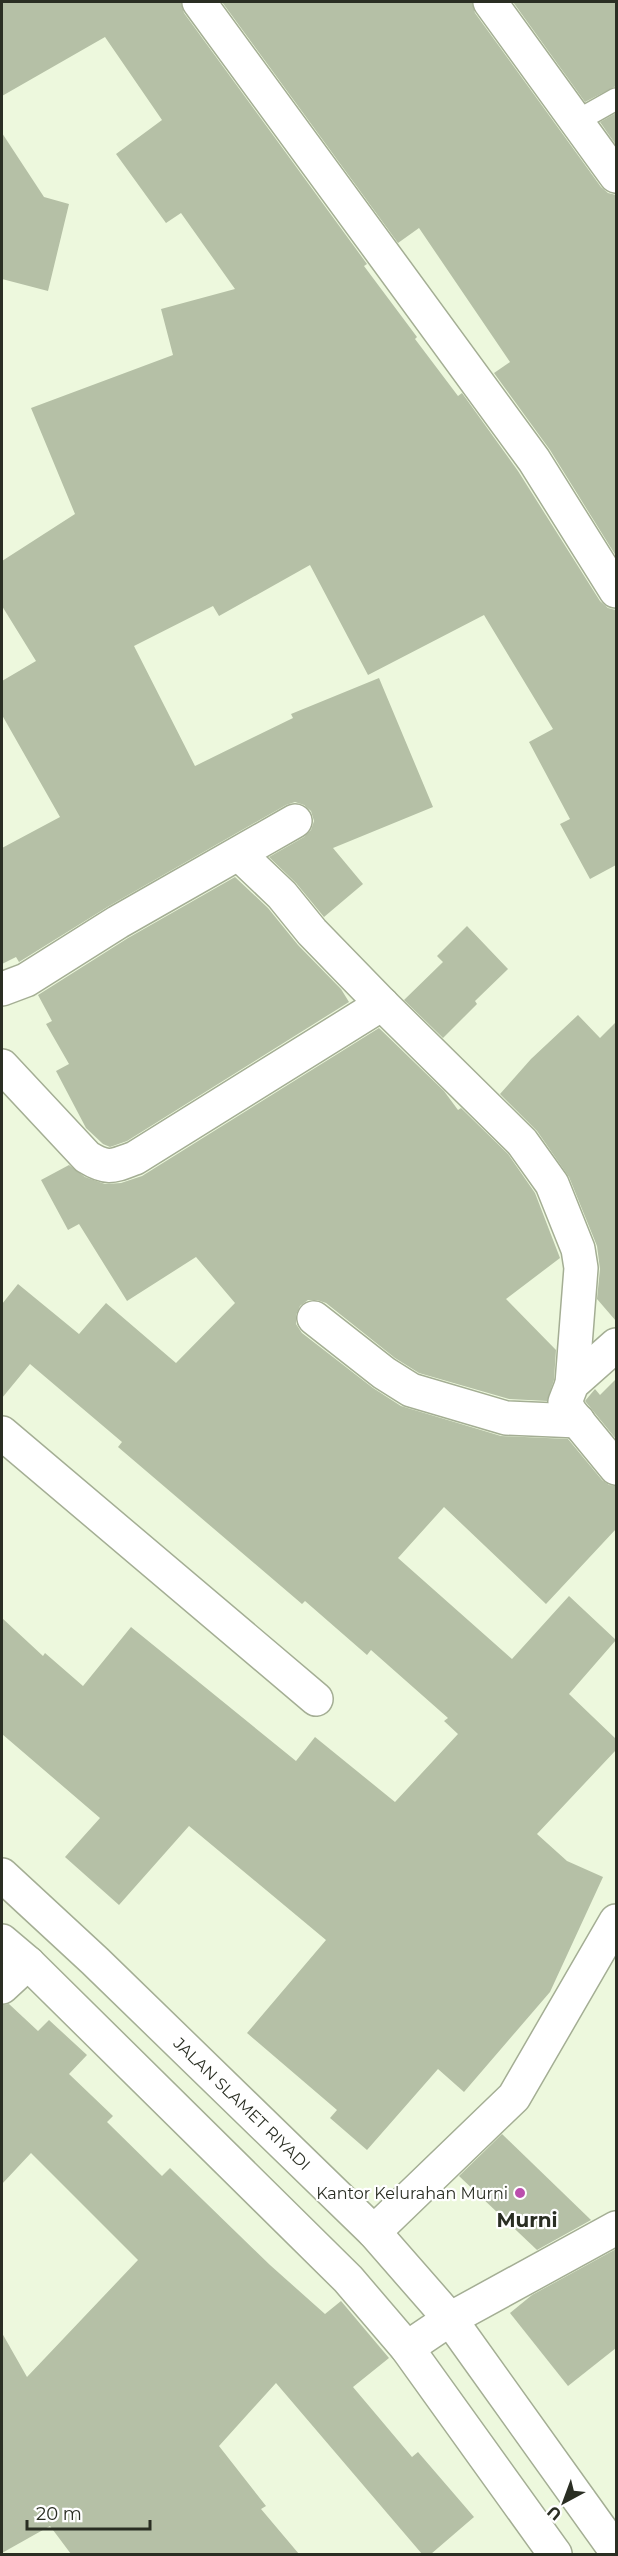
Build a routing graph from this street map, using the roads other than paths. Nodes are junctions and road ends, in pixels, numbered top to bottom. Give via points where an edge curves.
1 (199, 2) edge
2 (490, 2) edge
3 (616, 99) edge
4 (577, 121) junction
5 (616, 176) edge
6 (616, 591) edge
7 (295, 821) dead end
8 (239, 854) junction
9 (2, 988) edge
10 (382, 1004) junction
11 (2, 1066) edge
12 (315, 1318) dead end
13 (616, 1345) edge
14 (572, 1384) junction
15 (578, 1421) junction
16 (2, 1433) edge
17 (616, 1468) edge
18 (316, 1699) dead end
19 (2, 1875) edge
20 (616, 1921) edge
21 (2, 1941) edge
22 (28, 1964) junction
23 (2, 1987) edge
24 (616, 2228) edge
25 (374, 2232) junction
26 (450, 2319) junction
27 (407, 2348) junction
28 (616, 2551) edge
29 (551, 2553) edge

1 - 6 street via 534,460
2 - 4 street
3 - 4 lane
4 - 5 street
7 - 8 street
8 - 9 street via 118,922 26,980
8 - 10 street
10 - 11 street via 135,1158 112,1167 100,1165 87,1156
10 - 14 street via 522,1142 552,1184 578,1249 581,1268
12 - 15 street via 411,1390 506,1418
13 - 14 street
14 - 15 street via 565,1402
15 - 17 street
16 - 18 street
19 - 25 street, JALAN SLAMET RIYADI
20 - 25 street via 514,2097
21 - 22 street
22 - 23 street
22 - 27 street via 348,2279
24 - 26 street
25 - 26 street, JALAN SLAMET RIYADI
26 - 27 street
26 - 28 street, JALAN SLAMET RIYADI
27 - 29 street

